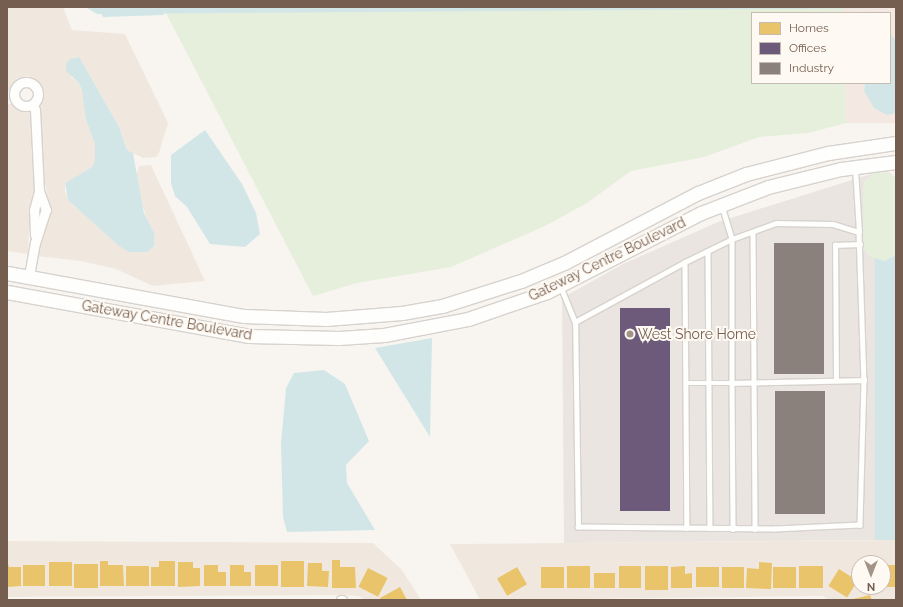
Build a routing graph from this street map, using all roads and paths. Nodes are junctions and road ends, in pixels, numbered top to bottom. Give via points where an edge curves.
1 (11, 99) edge
2 (33, 105) junction
3 (896, 143) edge
4 (896, 162) edge
5 (855, 167) junction
6 (713, 187) junction
7 (721, 204) junction
8 (753, 232) junction
9 (859, 232) junction
10 (732, 239) junction
11 (860, 244) junction
12 (708, 251) junction
13 (685, 262) junction
14 (7, 273) edge
15 (29, 276) junction
16 (560, 286) junction
17 (7, 292) edge
18 (26, 294) junction
19 (576, 322) junction
20 (864, 380) junction
21 (836, 381) junction
22 (732, 382) junction
23 (755, 382) junction
24 (686, 383) junction
25 (710, 383) junction
26 (687, 528) junction
27 (710, 528) junction
28 (733, 529) junction
29 (755, 529) junction

1 - 2 street via 22,106
1 - 2 street via 16,86 28,82 36,86 39,94
2 - 15 street via 39,191 46,210 35,244
3 - 6 street, Gateway Centre Boulevard via 828,153 784,163
4 - 5 street, Gateway Centre Boulevard
5 - 7 street, Gateway Centre Boulevard via 768,187
5 - 9 lane
6 - 7 street
6 - 15 street, Gateway Centre Boulevard via 564,263 521,281 442,306 402,313 326,319 244,316
7 - 10 lane
7 - 16 street, Gateway Centre Boulevard
8 - 9 lane via 776,223 833,224
8 - 10 lane
8 - 23 lane
9 - 11 lane
10 - 12 lane
10 - 22 lane
11 - 20 lane
11 - 21 lane via 835,244
12 - 13 lane
12 - 25 lane
13 - 19 lane
13 - 24 lane
14 - 15 street, Gateway Centre Boulevard
15 - 18 street
16 - 18 street, Gateway Centre Boulevard via 468,319 390,334 339,338 294,338 214,331
16 - 19 lane
17 - 18 street, Gateway Centre Boulevard
19 - 26 lane via 578,527
20 - 21 lane
20 - 29 lane via 860,525
21 - 23 lane
22 - 23 lane
22 - 25 lane
22 - 28 lane
23 - 29 lane
24 - 25 lane
24 - 26 lane
25 - 27 lane
26 - 27 lane
27 - 28 lane
28 - 29 lane

